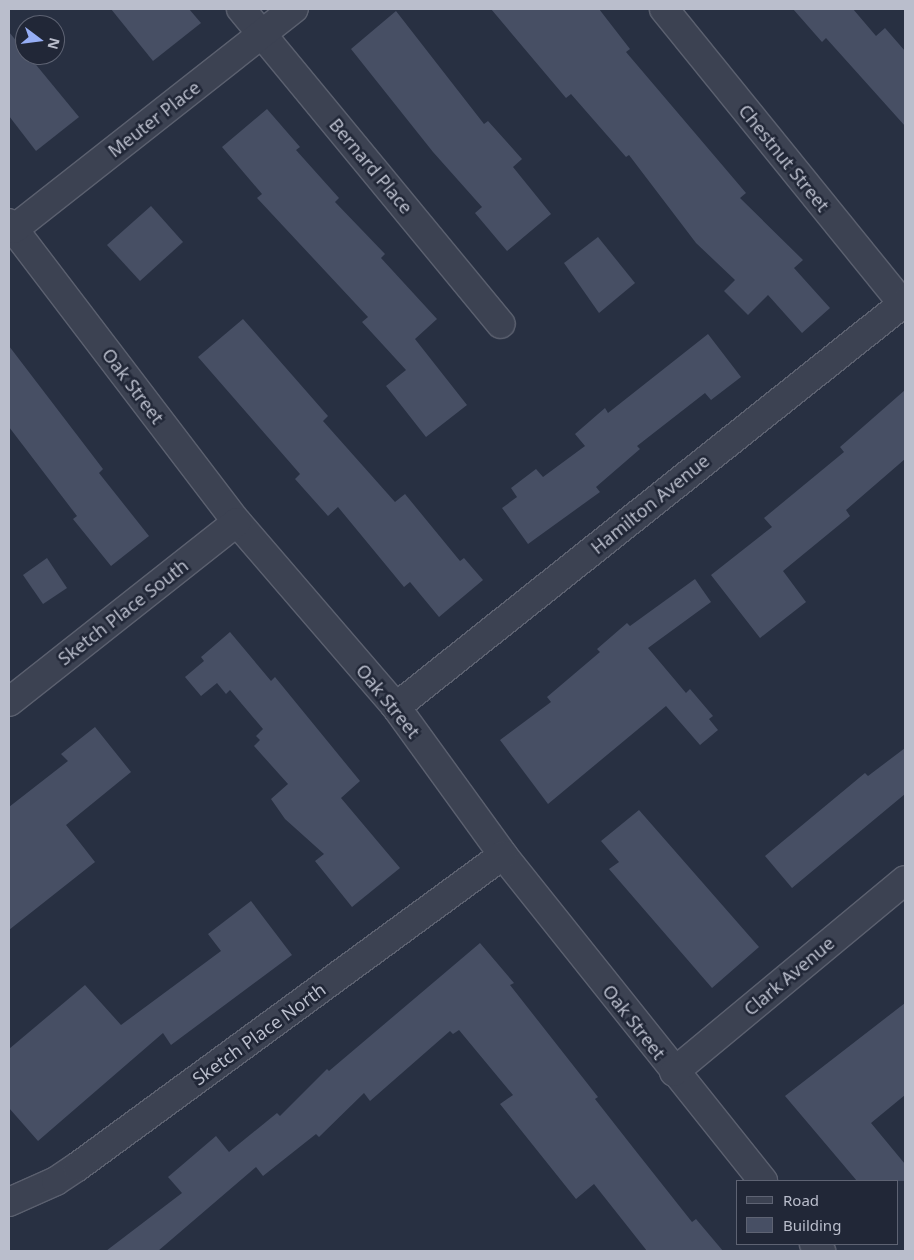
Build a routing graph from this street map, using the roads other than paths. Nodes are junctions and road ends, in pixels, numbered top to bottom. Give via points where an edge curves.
1 (241, 9) edge
2 (294, 9) edge
3 (664, 9) edge
4 (262, 36) junction
5 (11, 226) edge
6 (904, 305) edge
7 (501, 324) dead end
8 (237, 522) junction
9 (9, 702) edge
10 (396, 707) junction
11 (503, 855) junction
12 (905, 880) edge
13 (674, 1072) junction
14 (762, 1180) edge
15 (9, 1202) edge

1 - 4 street, Bernard Place
2 - 4 street, Meuter Place
3 - 6 street, Chestnut Street
4 - 5 street, Meuter Place
4 - 7 street, Bernard Place
5 - 8 street, Oak Street
6 - 10 street, Hamilton Avenue
8 - 9 street, Sketch Place South
8 - 10 street, Oak Street
10 - 11 street, Oak Street
11 - 13 street, Oak Street
11 - 15 street, Sketch Place North via 77,1167 56,1181
12 - 13 street, Clark Avenue
13 - 14 street, Oak Street

